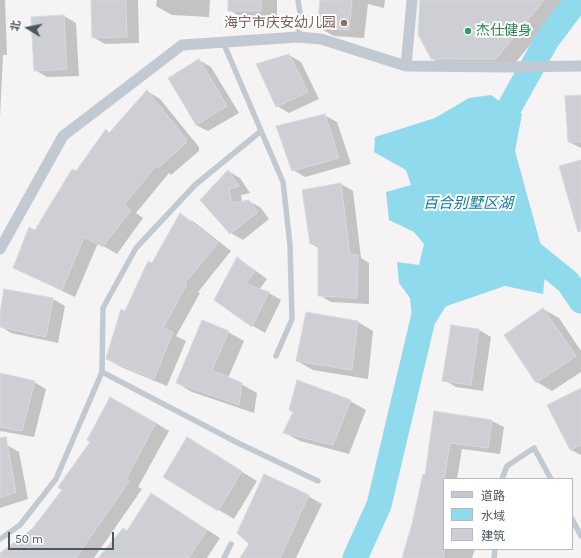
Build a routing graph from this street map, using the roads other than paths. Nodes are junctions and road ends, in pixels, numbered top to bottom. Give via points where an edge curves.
1 (298, 0) edge
2 (412, 0) edge
3 (298, 37) junction
4 (223, 42) junction
5 (406, 66) junction
6 (581, 66) edge
7 (261, 131) junction
8 (2, 242) edge
9 (276, 356) dead end
10 (102, 372) junction
11 (502, 478) edge
12 (550, 478) edge
13 (318, 481) dead end
14 (573, 521) edge
15 (581, 536) edge
16 (0, 539) edge
17 (232, 544) dead end
18 (224, 558) edge

1 - 3 lane via 301,19
2 - 5 street
3 - 4 street
3 - 5 street via 321,39
4 - 7 lane
4 - 8 street via 182,45 63,136
5 - 6 street
7 - 9 lane via 283,182 290,245 292,319
7 - 10 lane via 195,185 136,248 103,308
10 - 13 lane via 238,443
10 - 16 lane via 56,479 20,525
11 - 12 lane via 507,466 534,448
14 - 15 lane
17 - 18 lane

